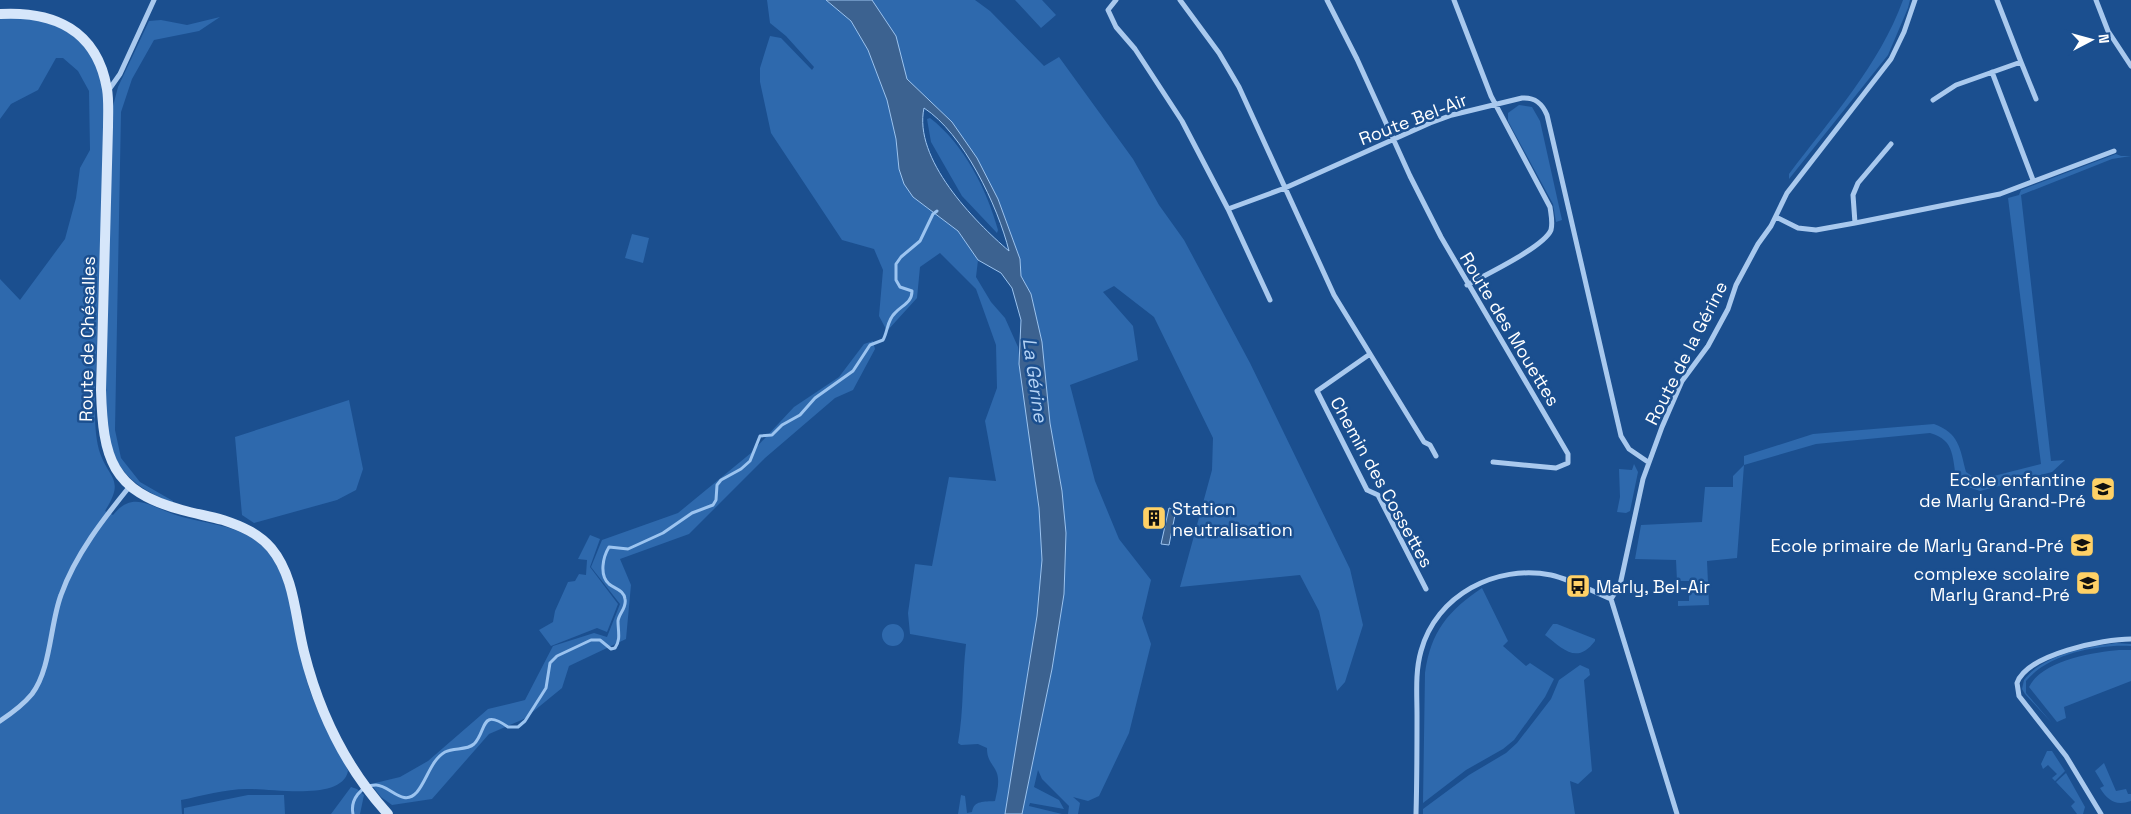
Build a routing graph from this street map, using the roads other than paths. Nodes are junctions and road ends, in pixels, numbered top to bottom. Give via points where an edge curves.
1 (154, 0) edge
2 (1116, 0) edge
3 (1180, 0) edge
4 (1326, 0) edge
5 (1454, 0) edge
6 (1915, 0) edge
7 (1997, 0) edge
8 (2096, 0) edge
9 (0, 14) edge
10 (2021, 62) junction
11 (2131, 66) edge
12 (1992, 72) junction
13 (108, 91) junction
14 (2036, 99) dead end
15 (1933, 100) dead end
16 (1495, 104) junction
17 (1393, 139) junction
18 (1891, 144) dead end
19 (2114, 151) dead end
20 (2033, 180) junction
21 (1285, 188) junction
22 (1228, 209) junction
23 (1776, 216) junction
24 (1855, 223) junction
25 (1467, 285) junction
26 (1270, 300) dead end
27 (1370, 354) junction
28 (1436, 456) dead end
29 (1493, 462) dead end
30 (1648, 462) junction
31 (130, 486) junction
32 (1426, 589) dead end
33 (1611, 598) junction
34 (2131, 639) edge
35 (0, 721) edge
36 (388, 814) edge
37 (1416, 814) edge
38 (1677, 814) edge
39 (2101, 814) edge

1 - 13 street via 120,74
2 - 22 street via 1108,10 1116,27 1182,121
3 - 21 street via 1239,87
4 - 17 street, Route des Mouettes
5 - 16 street
6 - 23 street, Route de la Gérine via 1891,59 1802,170 1786,192
7 - 10 street
8 - 11 street via 2108,31
9 - 13 street, Route de Chésalles via 41,15 72,29 97,58
10 - 12 street
10 - 14 street
12 - 15 street via 1956,85
12 - 20 street
13 - 31 street, Route de Chésalles via 100,390 102,430 115,470
16 - 17 street, Route Bel-Air via 1452,115
16 - 25 street via 1550,207 1552,223 1548,235 1535,246
16 - 30 street, Route Bel-Air via 1530,98 1543,107 1621,436 1629,449
17 - 21 street, Route Bel-Air
17 - 25 street, Route des Mouettes
18 - 24 street via 1852,194
19 - 20 street
20 - 24 street via 2000,194
21 - 22 street, Route Bel-Air
21 - 27 street via 1334,295
22 - 26 street
23 - 24 street via 1798,228 1816,230
23 - 30 street, Route de la Gérine via 1736,285 1728,309 1708,346 1682,381
25 - 29 street, Route des Mouettes via 1568,454 1568,463 1556,468
27 - 28 street
27 - 32 street, Chemin des Cossettes via 1317,391 1367,490 1378,495
30 - 33 street, Route de la Gérine via 1620,585
31 - 35 street via 107,514 61,595 43,669 33,692 19,708
31 - 36 street, Route de Chésalles via 161,504 242,526 270,548 289,583 313,685 326,719 362,782
33 - 37 street via 1552,576 1525,572 1481,582 1456,598 1440,614 1428,631 1420,652
33 - 38 street
34 - 39 street via 2089,643 2063,651 2023,673 2017,683 2019,696 2066,756

